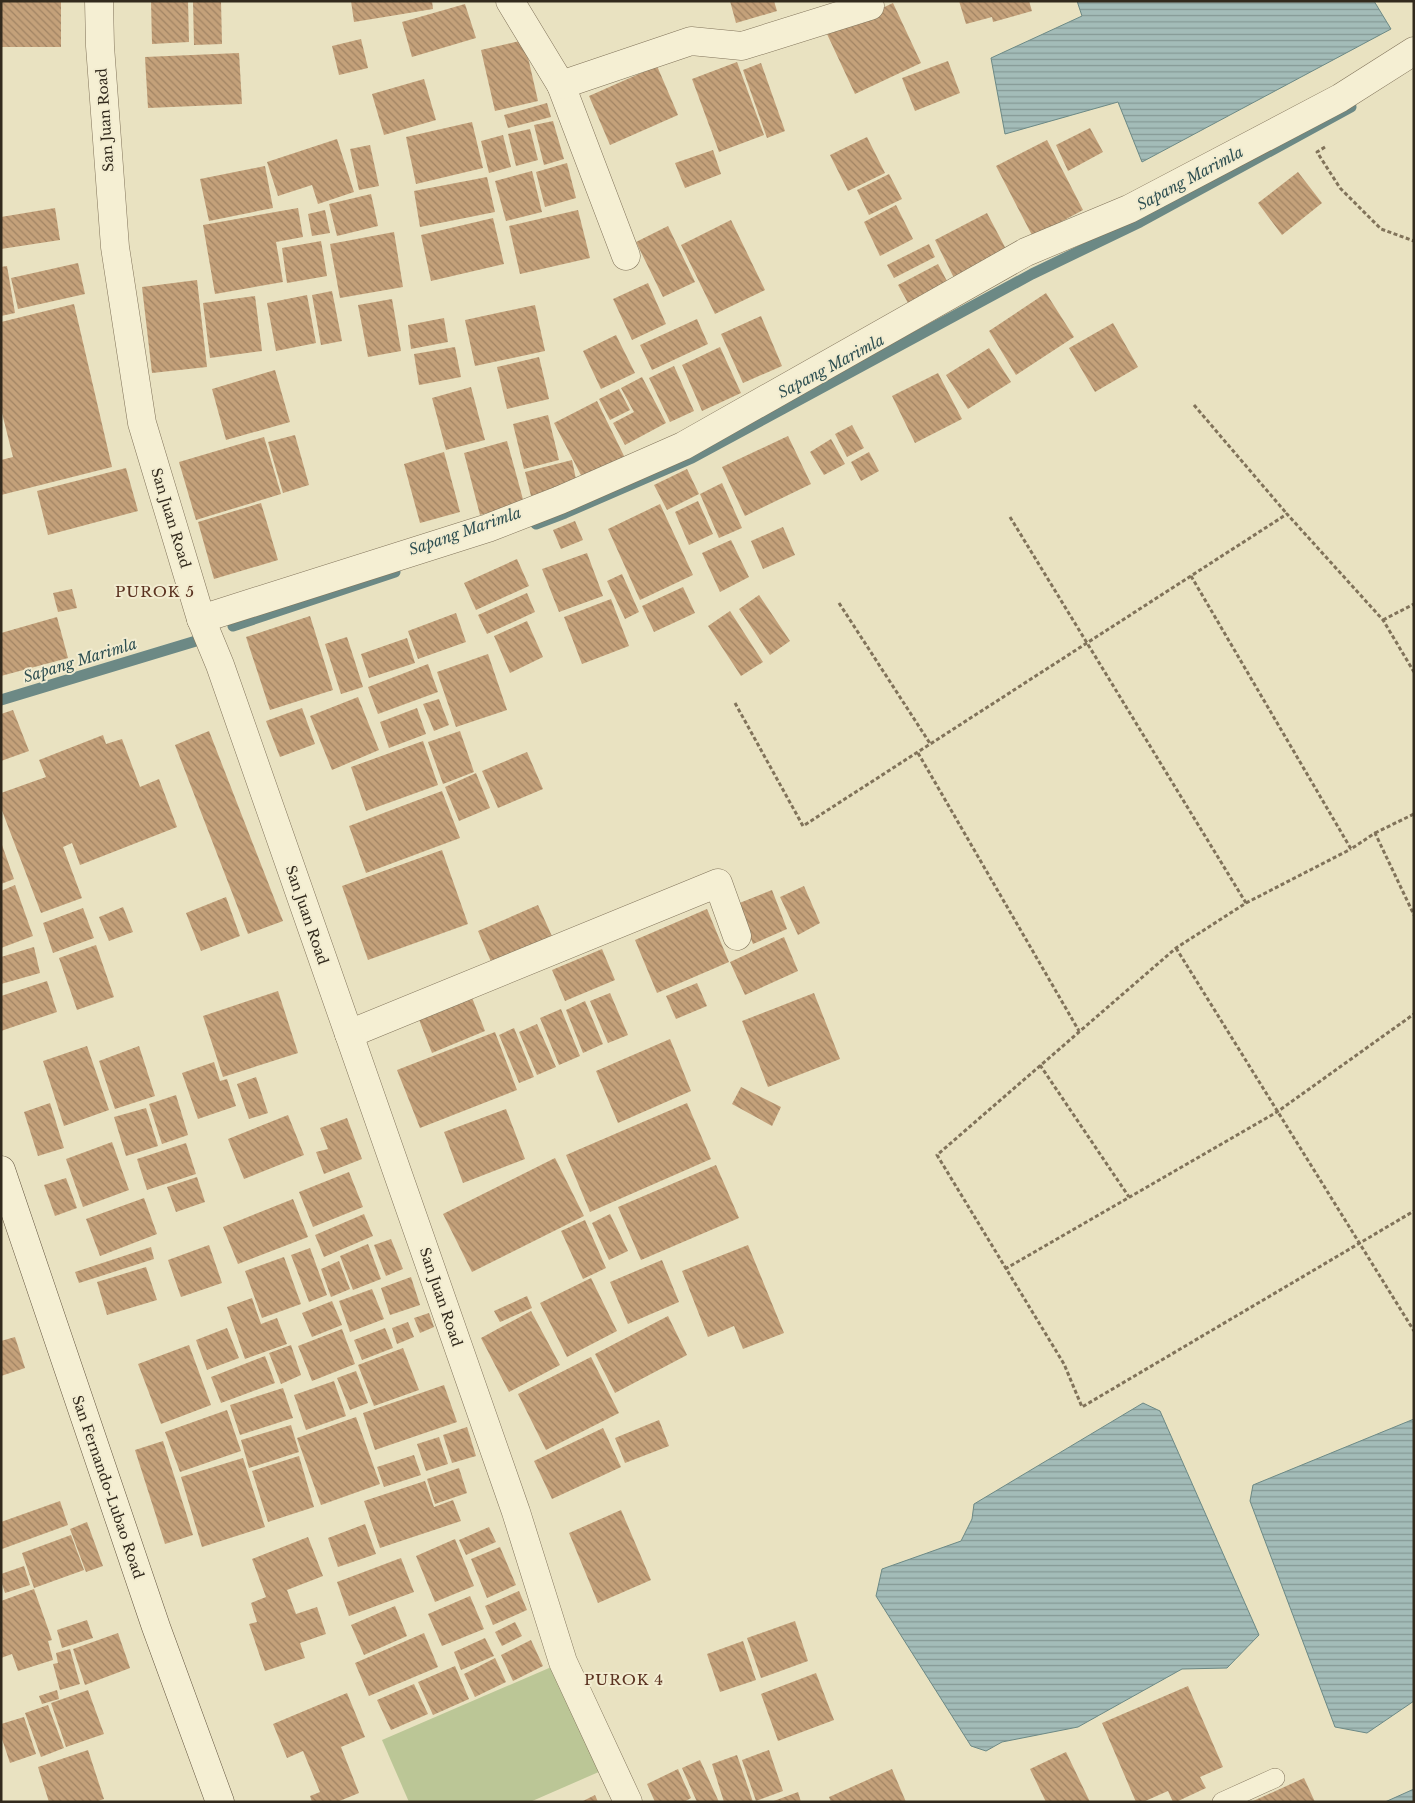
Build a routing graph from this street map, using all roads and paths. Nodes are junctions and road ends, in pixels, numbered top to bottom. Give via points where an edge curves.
1 (99, 1) edge
2 (510, 1) edge
3 (870, 6) dead end
4 (1414, 51) edge
5 (561, 85) junction
6 (1325, 147) dead end
7 (1414, 241) edge
8 (626, 256) dead end
9 (1194, 404) dead end
10 (1287, 514) junction
11 (1010, 517) dead end
12 (1192, 576) junction
13 (839, 603) dead end
14 (1414, 604) edge
15 (201, 619) junction
16 (1383, 620) junction
17 (1087, 643) junction
18 (1414, 672) edge
19 (735, 704) dead end
20 (931, 745) junction
21 (918, 753) junction
22 (1414, 814) edge
23 (1375, 833) junction
24 (1351, 849) junction
25 (1246, 903) junction
26 (1414, 915) edge
27 (737, 936) dead end
28 (1176, 948) junction
29 (1414, 1014) edge
30 (1079, 1031) junction
31 (349, 1034) junction
32 (1040, 1065) junction
33 (1277, 1112) junction
34 (1, 1170) edge
35 (1129, 1197) junction
36 (1414, 1210) edge
37 (1359, 1243) junction
38 (1005, 1269) junction
39 (1414, 1332) edge
40 (1274, 1778) dead end
41 (220, 1802) edge
42 (628, 1802) edge
43 (1222, 1802) edge

1 - 15 street, San Juan Road via 100,56 115,247 142,422
2 - 5 street
3 - 5 street via 742,46 692,41
4 - 15 street via 1340,98 1129,209 1026,252 683,446 488,528
5 - 8 street
6 - 7 path via 1317,152 1340,188 1381,229
9 - 10 path
10 - 12 path
10 - 16 path
11 - 17 path
12 - 17 path
12 - 24 path
13 - 20 path
14 - 16 path
15 - 31 street, San Juan Road
16 - 18 path
17 - 20 path
17 - 25 path
19 - 21 path via 802,826
20 - 21 path
21 - 30 path
22 - 23 path
23 - 24 path
23 - 26 path
24 - 25 path
25 - 28 path
27 - 31 street via 718,884
28 - 30 path
28 - 33 path
29 - 33 path
30 - 32 path
31 - 42 street, San Juan Road via 516,1512 563,1662
32 - 35 path
32 - 38 path via 937,1155
33 - 35 path
33 - 37 path
34 - 41 street, San Fernando-Lubao Road via 153,1618
35 - 38 path
36 - 37 path
37 - 38 path via 1082,1407 1064,1364
37 - 39 path
40 - 43 lane

